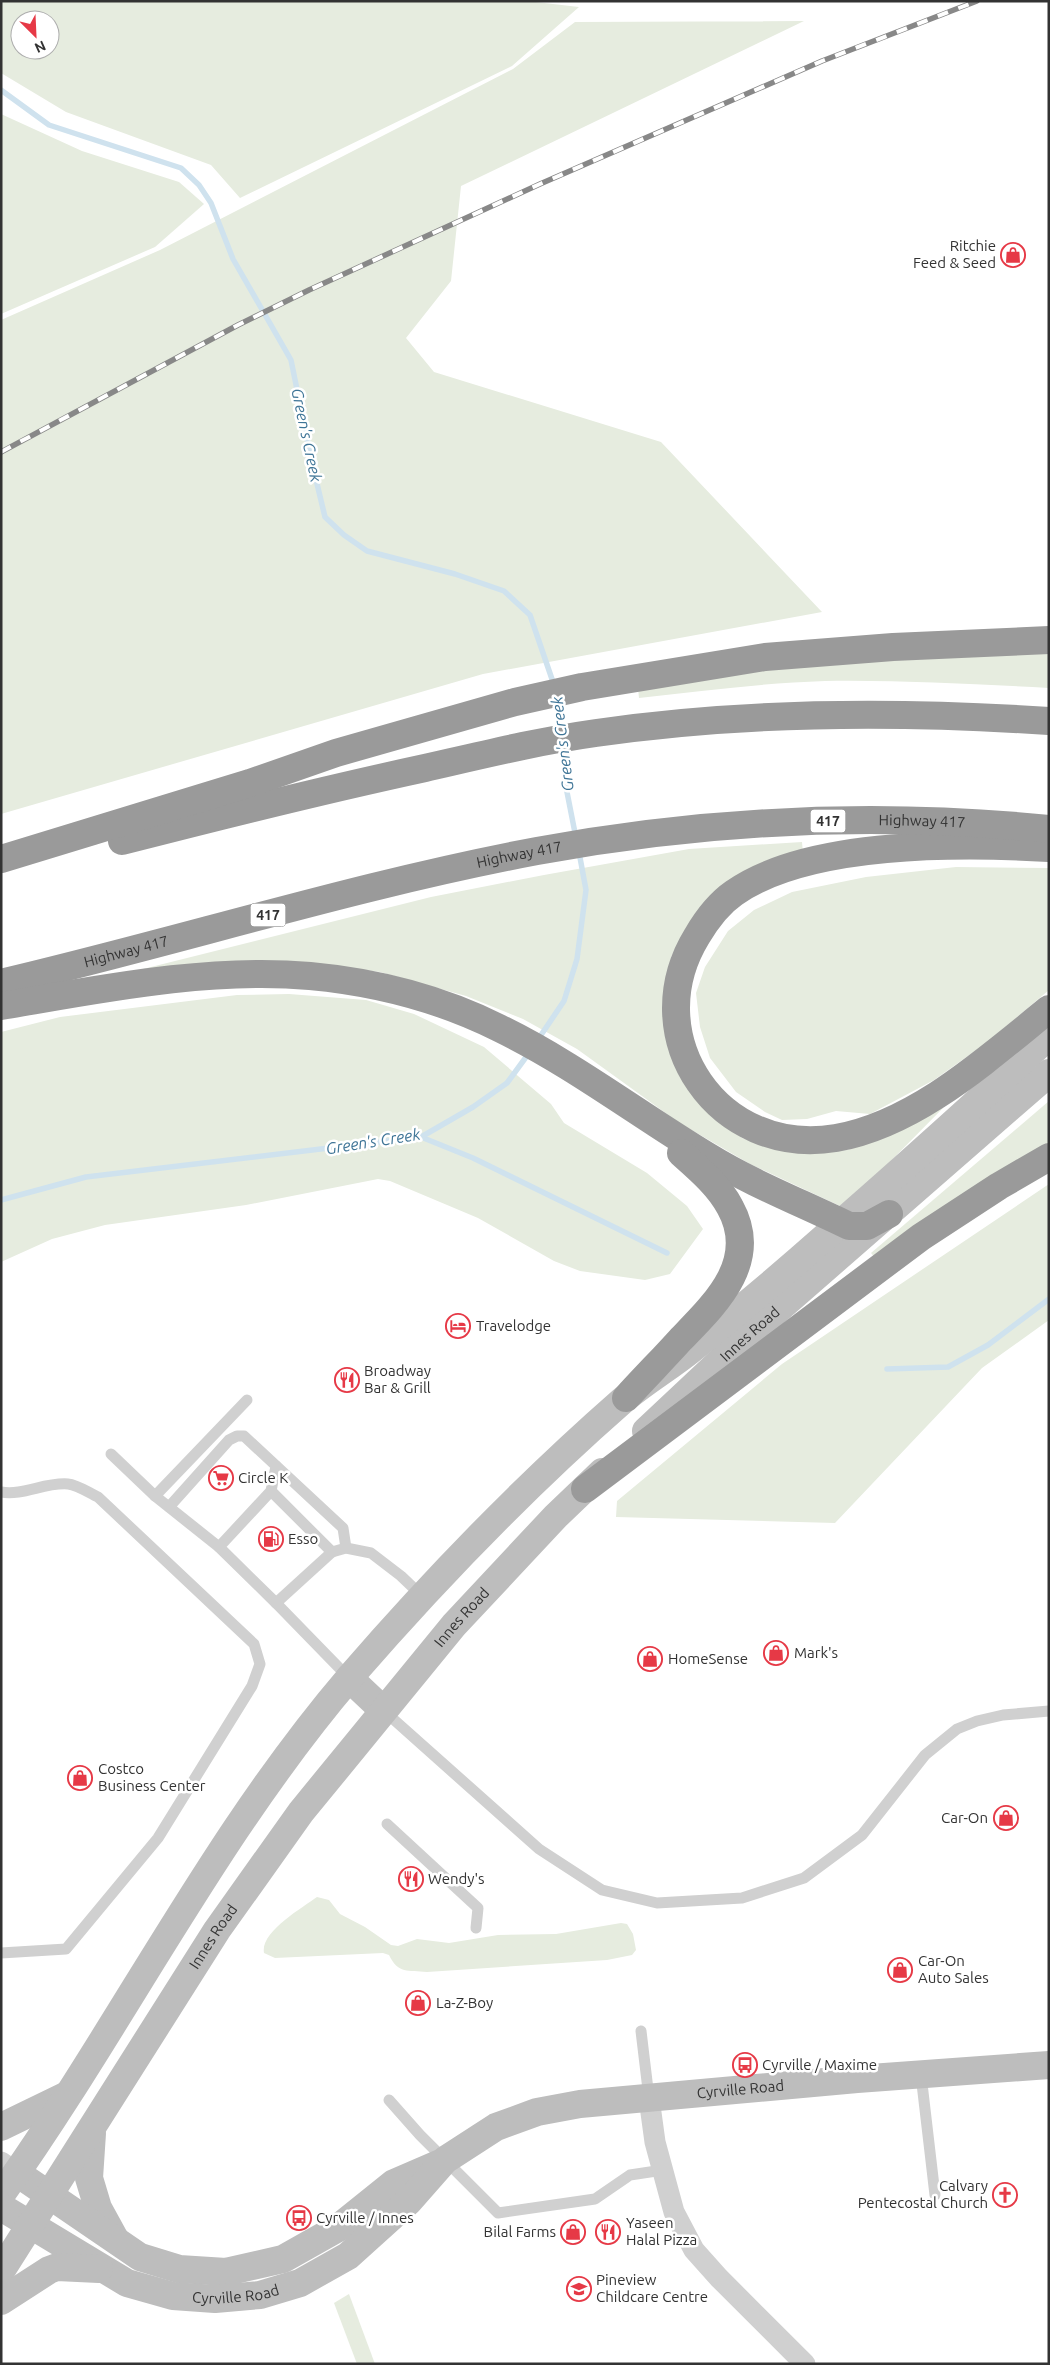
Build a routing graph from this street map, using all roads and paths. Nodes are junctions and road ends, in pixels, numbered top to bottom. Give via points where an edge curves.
1 (1049, 640) edge
2 (1049, 710) edge
3 (892, 715) junction
4 (1049, 721) edge
5 (1049, 829) edge
6 (1049, 848) edge
7 (1, 859) edge
8 (1, 870) edge
9 (1, 983) edge
10 (1, 1006) edge
11 (1049, 1009) edge
12 (1049, 1036) edge
13 (1049, 1073) edge
14 (624, 1103) junction
15 (1049, 1157) edge
16 (889, 1214) junction
17 (841, 1222) junction
18 (626, 1398) junction
19 (246, 1400) dead end
20 (111, 1454) dead end
21 (276, 1466) junction
22 (584, 1489) junction
23 (271, 1491) junction
24 (1, 1492) edge
25 (155, 1496) junction
26 (168, 1507) junction
27 (219, 1547) junction
28 (346, 1548) junction
29 (332, 1552) junction
30 (423, 1597) junction
31 (276, 1603) junction
32 (349, 1678) junction
33 (384, 1710) junction
34 (1049, 1711) edge
35 (387, 1824) dead end
36 (476, 1928) dead end
37 (1, 1953) edge
38 (641, 2031) dead end
39 (1049, 2065) edge
40 (921, 2075) junction
41 (68, 2094) junction
42 (649, 2098) junction
43 (390, 2100) dead end
44 (1, 2126) edge
45 (92, 2131) junction
46 (445, 2160) junction
47 (9, 2167) edge
48 (663, 2170) junction
49 (1, 2195) edge
50 (935, 2195) dead end
51 (50, 2196) junction
52 (1, 2207) edge
53 (31, 2227) junction
54 (116, 2242) junction
55 (103, 2270) junction
56 (1, 2271) edge
57 (1, 2301) edge
58 (805, 2364) edge

1 - 7 highway via 868,648 766,657 582,686 336,753 250,783
2 - 3 highway via 970,710
3 - 4 highway
3 - 8 highway via 793,715 596,733 308,794
5 - 9 highway, Highway 417 / 417 via 947,821 844,820 744,825 608,840 409,879
6 - 11 highway via 948,847 870,852 802,863 763,877 734,893 703,926 681,967 676,1011 684,1056 712,1100 750,1127 776,1136 805,1140 854,1134 901,1116 953,1083
10 - 14 highway via 160,982 284,975 330,979 390,989 498,1027 568,1066
12 - 17 main road, Innes Road
13 - 16 main road, Innes Road
14 - 17 highway via 711,1159
14 - 18 highway via 688,1159 724,1198 735,1218 739,1244 736,1268 724,1291
15 - 22 highway via 914,1242
16 - 17 highway via 867,1226 849,1226
16 - 22 main road, Innes Road via 744,1339
17 - 18 main road, Innes Road via 690,1351
18 - 30 main road, Innes Road via 521,1492
19 - 25 lane
20 - 25 lane
21 - 23 lane
21 - 26 lane via 244,1436 237,1436 229,1440
21 - 28 lane via 343,1528
22 - 33 main road, Innes Road via 454,1626
23 - 27 lane
23 - 29 lane
24 - 37 lane via 10,1494 42,1486 70,1484 98,1497 254,1644 260,1664 252,1686 158,1838 66,1949
25 - 26 lane
26 - 27 lane
27 - 31 lane
28 - 29 lane
28 - 30 lane via 371,1553
29 - 31 lane
30 - 32 main road, Innes Road
31 - 32 lane
32 - 33 main road
32 - 41 main road, Innes Road via 222,1848
33 - 34 lane via 539,1849 602,1890 657,1903 742,1898 804,1878 862,1835 925,1755 957,1729 1003,1715
33 - 45 main road, Innes Road via 301,1812 218,1930
35 - 36 lane via 478,1908
38 - 42 lane
39 - 40 main road, Cyrville Road
40 - 42 main road, Cyrville Road
40 - 50 lane
41 - 44 main road
41 - 47 main road, Innes Road
42 - 46 main road, Cyrville Road via 580,2104 537,2112 496,2127
42 - 48 street via 655,2142
43 - 46 lane
45 - 51 main road, Innes Road
45 - 54 main road via 89,2178 98,2208
46 - 48 lane via 498,2213 595,2199 630,2175
46 - 54 main road, Cyrville Road via 394,2183 338,2228 299,2251 256,2267 226,2272 179,2269 140,2257
46 - 55 main road, Cyrville Road via 409,2202 348,2256 300,2283 260,2295 215,2299 173,2296 127,2284
47 - 49 main road, Innes Road
47 - 51 main road, Cyrville Road
48 - 58 street via 674,2212 694,2250
51 - 53 main road, Innes Road
51 - 54 main road, Cyrville Road
52 - 53 main road, Cyrville Road
53 - 55 main road, Cyrville Road
53 - 56 main road, Innes Road
55 - 57 main road via 57,2267

